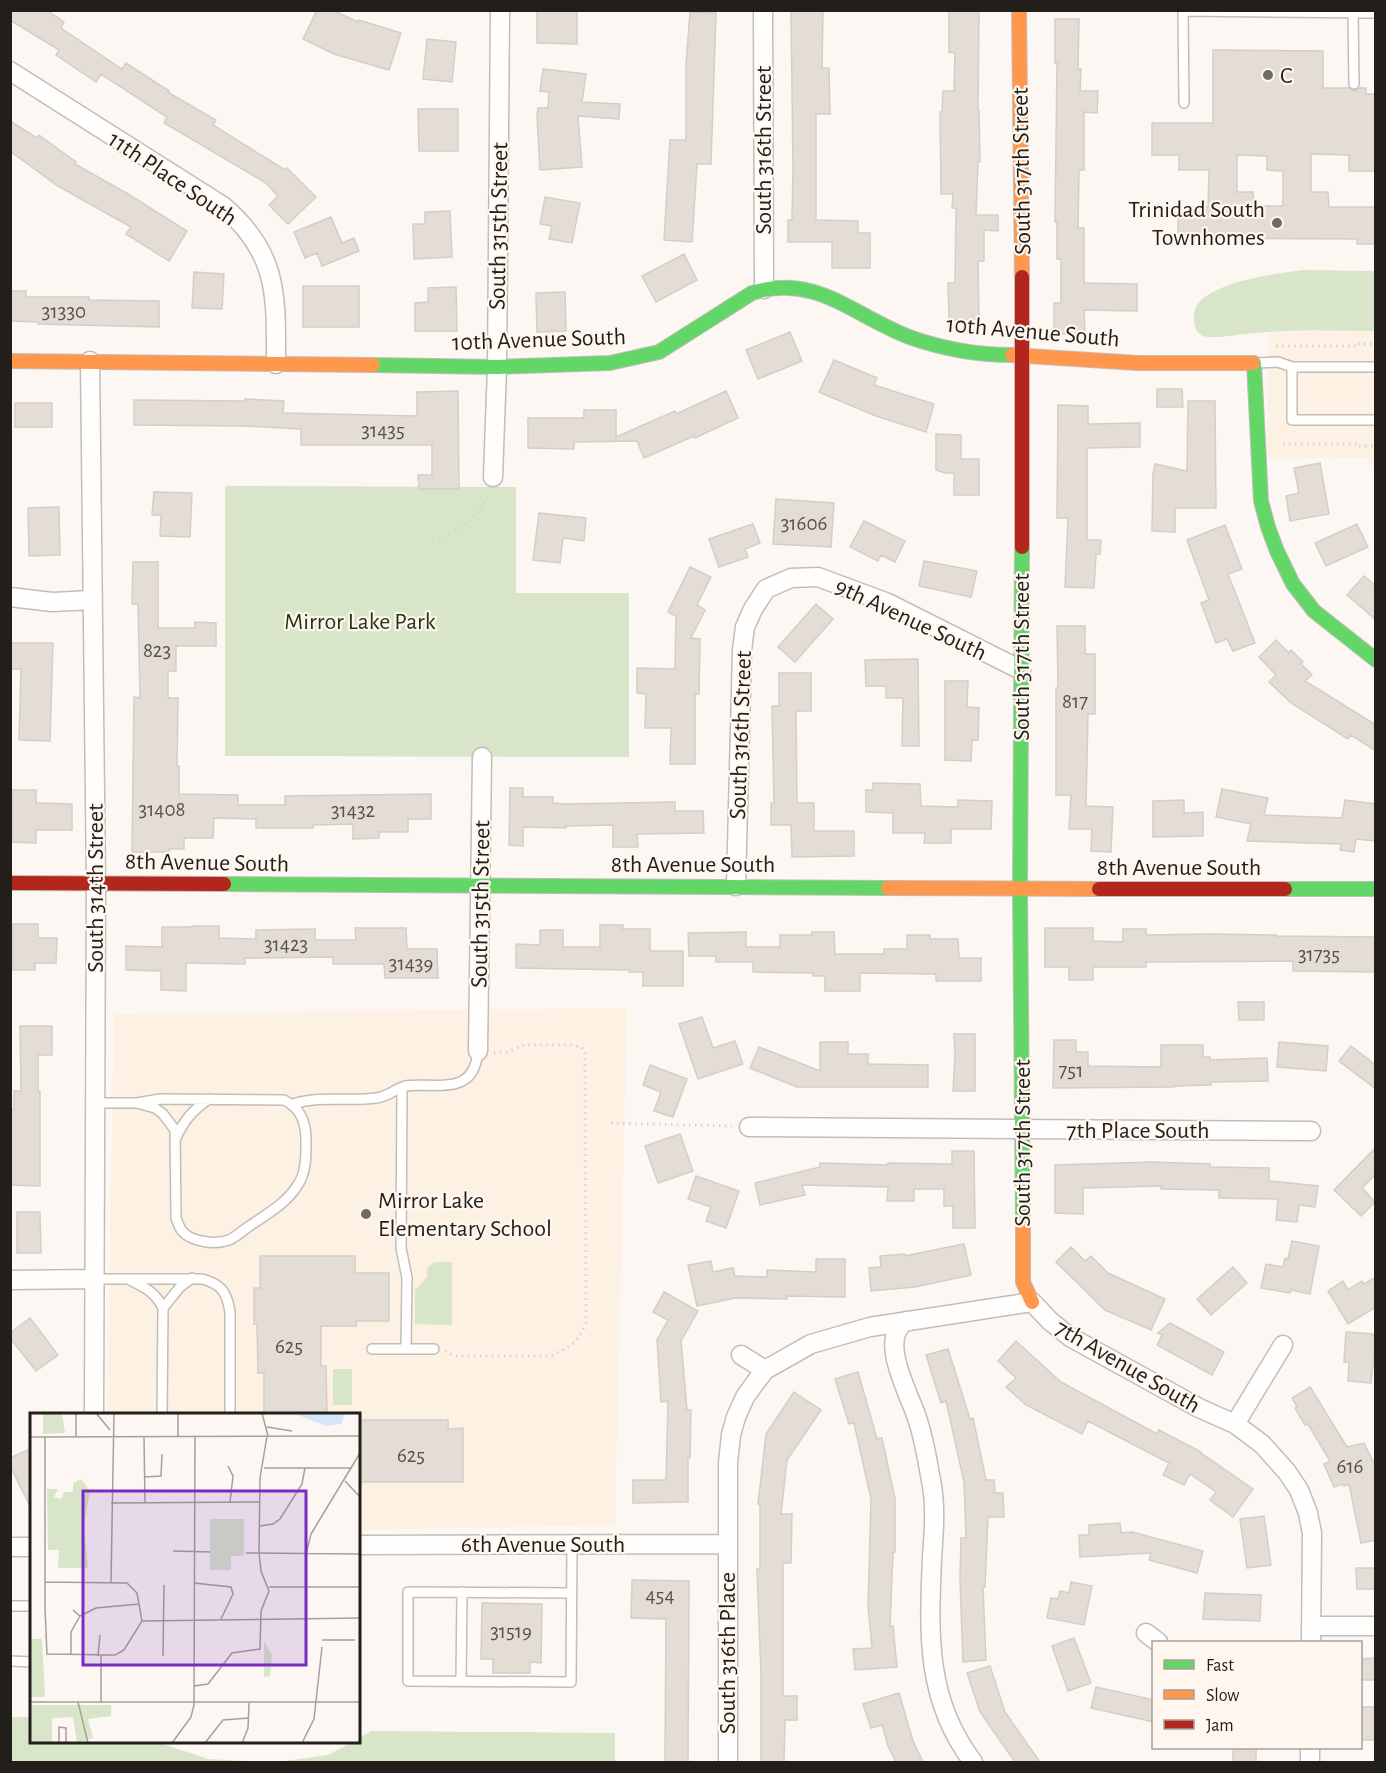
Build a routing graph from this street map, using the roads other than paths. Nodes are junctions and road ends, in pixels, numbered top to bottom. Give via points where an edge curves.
1 (500, 10) edge
2 (763, 10) edge
3 (1019, 10) edge
4 (1183, 11) edge
5 (1353, 12) junction
6 (1376, 13) edge
7 (10, 71) edge
8 (1354, 84) dead end
9 (1184, 103) dead end
10 (764, 289) junction
11 (1023, 355) junction
12 (10, 361) edge
13 (90, 362) junction
14 (1254, 363) junction
15 (276, 364) junction
16 (497, 367) junction
17 (1292, 367) junction
18 (1376, 367) edge
19 (1376, 420) edge
20 (493, 477) road end
21 (766, 590) joint
22 (10, 597) edge
23 (92, 600) junction
24 (1376, 660) edge
25 (1021, 670) junction
26 (482, 757) dead end
27 (10, 883) edge
28 (96, 884) junction
29 (736, 886) junction
30 (481, 887) junction
31 (1020, 889) junction
32 (1376, 889) edge
33 (477, 1052) joint
34 (402, 1088) junction
35 (208, 1099) junction
36 (96, 1103) junction
37 (137, 1103) junction
38 (293, 1104) junction
39 (749, 1127) road end
40 (1021, 1130) junction
41 (1311, 1131) dead end
42 (176, 1140) junction
43 (192, 1278) junction
44 (96, 1279) junction
45 (128, 1279) junction
46 (10, 1280) edge
47 (1032, 1302) junction
48 (163, 1308) junction
49 (906, 1321) junction
50 (1283, 1345) dead end
51 (372, 1349) dead end
52 (406, 1349) junction
53 (434, 1349) road end
54 (741, 1355) dead end
55 (765, 1370) junction
56 (94, 1413) edge
57 (162, 1413) edge
58 (230, 1413) edge
59 (1235, 1424) junction
60 (572, 1544) junction
61 (727, 1544) junction
62 (360, 1545) edge
63 (10, 1547) edge
64 (30, 1547) edge
65 (462, 1592) junction
66 (571, 1593) junction
67 (10, 1606) edge
68 (30, 1606) edge
69 (1376, 1626) edge
70 (1311, 1634) edge
71 (10, 1661) edge
72 (30, 1662) edge
73 (461, 1681) junction
74 (728, 1762) edge
75 (973, 1762) edge

1 - 16 street, South 315th Street
2 - 10 street, South 316th Street
3 - 11 street, South 317th Street
4 - 5 lane
4 - 9 lane
5 - 6 lane
5 - 8 lane
7 - 15 street, 11th Place South via 237,218 258,245 272,279
10 - 11 street, 10th Avenue South via 795,287 815,291 897,331 943,347
10 - 16 street, 10th Avenue South via 658,352 610,363
11 - 14 street, 10th Avenue South via 1138,363
11 - 25 street, South 317th Street
12 - 13 street, 10th Avenue South
13 - 15 street, 10th Avenue South
13 - 23 street, South 314th Street
14 - 17 lane via 1278,362
14 - 24 street via 1261,501 1277,551 1293,584 1314,611
15 - 16 street, 10th Avenue South
16 - 20 street, South 315th Street
17 - 18 lane
17 - 19 lane via 1292,420
21 - 25 street, 9th Avenue South via 791,578 818,577 888,603
21 - 29 street, South 316th Street via 745,627 742,650
22 - 23 street via 52,602
23 - 28 street, South 314th Street
25 - 31 street, South 317th Street
26 - 30 street, South 315th Street
27 - 28 street, 8th Avenue South
28 - 30 street, 8th Avenue South
28 - 36 street, South 314th Street
29 - 30 street, 8th Avenue South
29 - 31 street, 8th Avenue South
30 - 33 street, South 315th Street
31 - 32 street, 8th Avenue South
31 - 40 street, South 317th Street
33 - 34 lane via 475,1066 463,1080
34 - 38 lane via 376,1098 308,1099
34 - 52 lane via 401,1248 407,1278
35 - 37 lane
35 - 38 lane via 284,1100
35 - 42 lane via 189,1115
36 - 37 lane
36 - 44 street, South 314th Street
37 - 42 lane via 163,1114 175,1130
38 - 42 lane via 300,1112 306,1136 299,1185 275,1208 227,1241 196,1239 180,1229 176,1218
39 - 40 street, 7th Place South
40 - 41 street, 7th Place South
40 - 47 street, South 317th Street via 1023,1282
43 - 45 lane
43 - 48 lane
43 - 58 lane via 214,1282 228,1299
44 - 45 lane
44 - 46 street
44 - 56 street, South 314th Street
45 - 48 lane via 158,1297
47 - 49 street, 7th Avenue South
47 - 59 street, 7th Avenue South via 1070,1337
48 - 57 lane
49 - 55 street, 7th Avenue South via 811,1344
49 - 75 street via 897,1332 894,1350 920,1428 932,1483 933,1668 948,1721
50 - 59 street
51 - 52 lane
52 - 53 lane
54 - 55 street
55 - 61 street, 7th Avenue South via 745,1397 731,1435
59 - 70 street, 7th Avenue South via 1262,1444 1287,1472 1308,1514 1312,1533
60 - 61 street, 6th Avenue South
60 - 62 street, 6th Avenue South
60 - 66 lane
61 - 74 street, South 316th Place
63 - 64 street
65 - 66 lane
65 - 73 lane
65 - 73 lane via 408,1592 408,1681
66 - 73 lane via 571,1682
67 - 68 lane
69 - 70 street
71 - 72 lane

